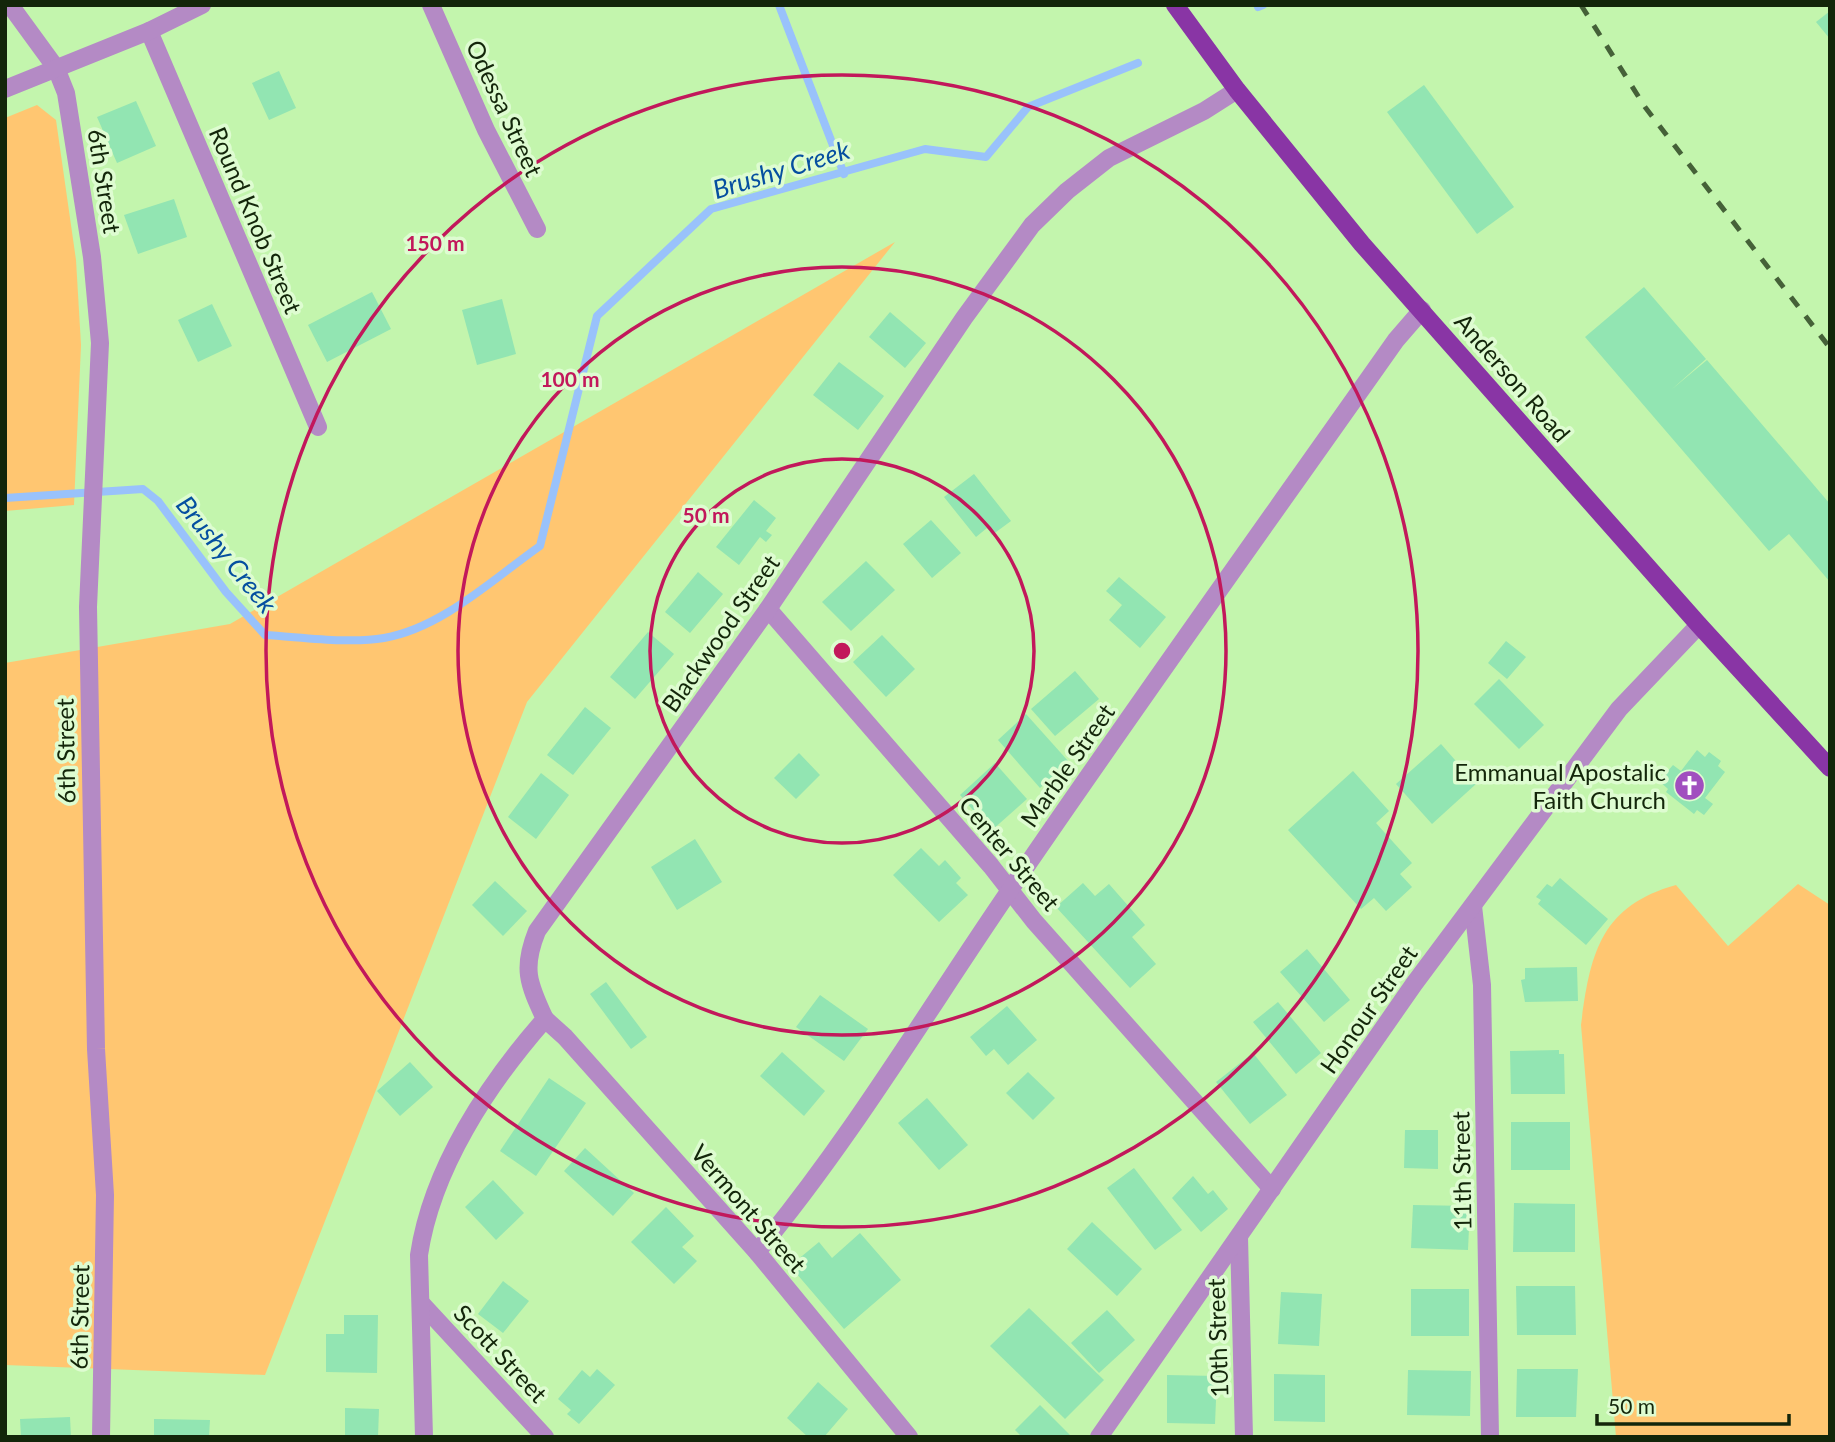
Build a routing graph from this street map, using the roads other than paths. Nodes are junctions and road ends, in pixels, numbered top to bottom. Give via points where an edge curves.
1 (10, 5) edge
2 (202, 5) edge
3 (431, 5) edge
4 (1175, 5) edge
5 (149, 31) junction
6 (56, 68) junction
7 (5, 89) edge
8 (1237, 90) junction
9 (537, 229) dead end
10 (1422, 310) junction
11 (318, 427) dead end
12 (768, 609) junction
13 (1699, 625) junction
14 (1830, 768) edge
15 (1010, 890) junction
16 (1473, 906) junction
17 (545, 1018) junction
18 (1272, 1189) junction
19 (1238, 1237) junction
20 (757, 1252) junction
21 (421, 1303) junction
22 (101, 1437) edge
23 (424, 1437) edge
24 (545, 1437) edge
25 (909, 1437) edge
26 (1099, 1437) edge
27 (1244, 1437) edge
28 (1490, 1437) edge

1 - 6 street, 6th Street
2 - 5 street
3 - 9 street, Odessa Street via 486,130
4 - 8 main road, Anderson Road
5 - 6 street
5 - 11 street, Round Knob Street
6 - 7 street
6 - 22 street, 6th Street via 66,93 92,257 100,343 88,607 96,1049 105,1195
8 - 10 main road, Anderson Road
8 - 12 street, Blackwood Street via 1110,159 1032,225
10 - 13 main road, Anderson Road
10 - 15 street, Marble Street via 1388,351
12 - 15 street, Center Street
12 - 17 street, Blackwood Street via 537,930 529,950 527,977
13 - 14 main road, Anderson Road
13 - 16 street, Honour Street via 1619,709
15 - 18 street, Center Street
15 - 20 street, Marble Street via 830,1154
16 - 18 street, Honour Street
16 - 28 street, 11th Street via 1482,985
17 - 20 street, Vermont Street
17 - 21 street via 484,1099 439,1186 421,1238
18 - 19 street, Honour Street
19 - 26 street, Honour Street
19 - 27 street, 10th Street
20 - 25 street, Vermont Street
21 - 23 street
21 - 24 street, Scott Street

